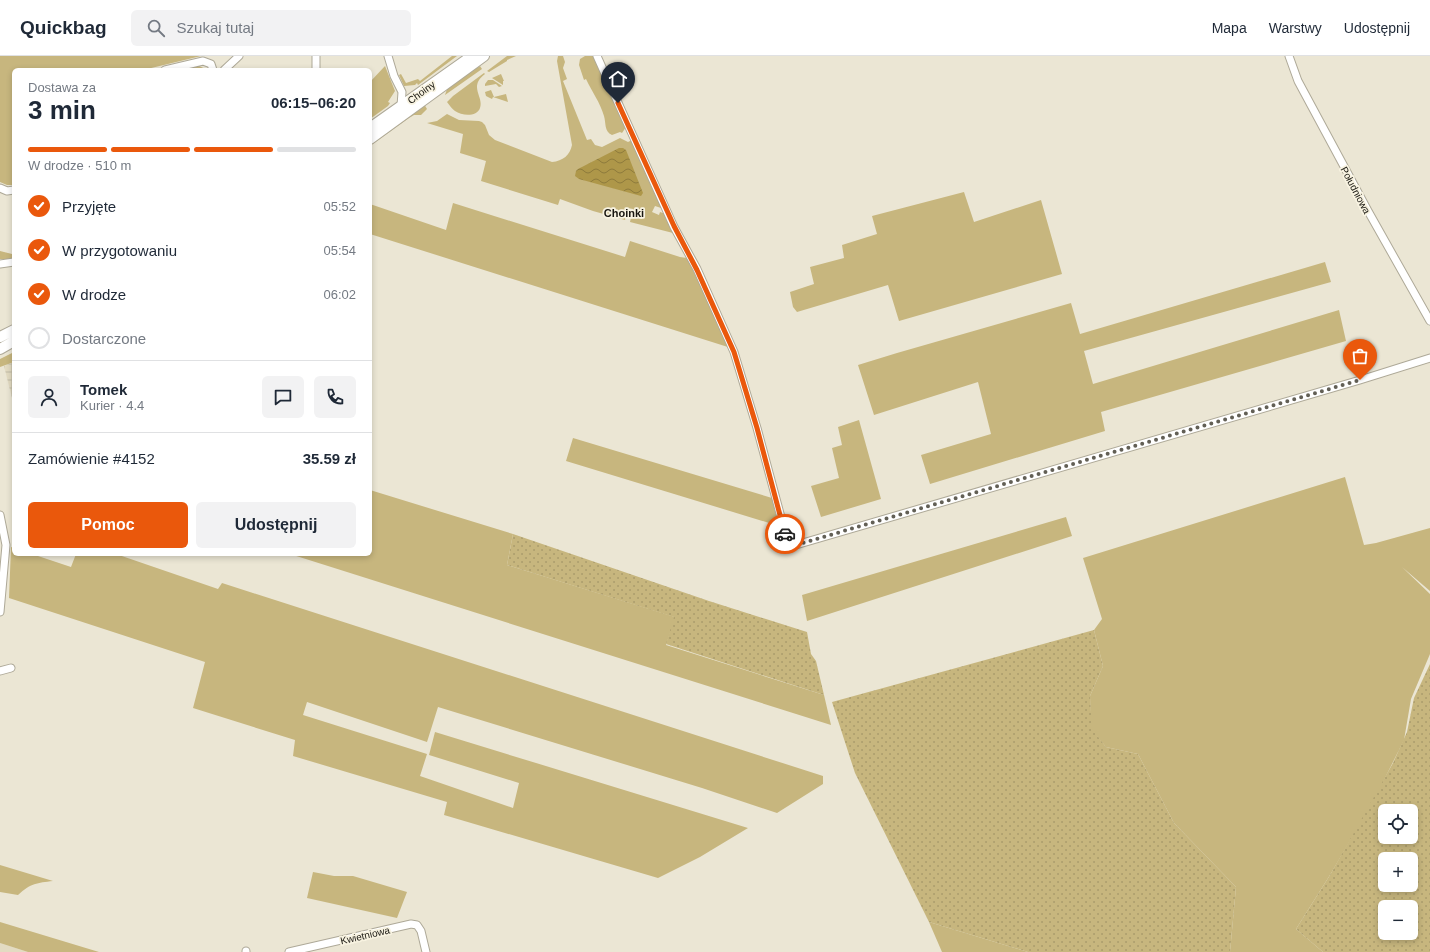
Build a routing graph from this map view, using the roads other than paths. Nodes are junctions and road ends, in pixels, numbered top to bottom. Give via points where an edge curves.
1 (239, 56) edge
2 (316, 56) edge
3 (388, 56) edge
4 (472, 56) edge
5 (484, 56) edge
6 (597, 56) edge
7 (1289, 56) edge
8 (173, 68) edge
9 (212, 68) edge
10 (226, 68) edge
11 (316, 68) edge
12 (402, 92) junction
13 (416, 95) junction
14 (401, 106) junction
15 (372, 127) edge
16 (372, 138) edge
17 (0, 188) edge
18 (12, 190) edge
19 (12, 262) edge
20 (0, 264) edge
21 (1430, 321) edge
22 (12, 331) edge
23 (0, 337) edge
24 (12, 342) edge
25 (0, 349) edge
26 (1430, 358) edge
27 (0, 515) edge
28 (0, 612) edge
29 (11, 668) dead end
30 (0, 671) edge
31 (289, 952) edge
32 (426, 952) edge

1 - 10 street
2 - 11 street
3 - 12 street
4 - 13 street, Choiny
5 - 16 street, Choiny
6 - 26 street via 734,352 789,547
7 - 21 street, Południowa via 1302,88
8 - 9 street via 203,61 211,64
12 - 13 street
12 - 14 street
13 - 14 street, Choiny
14 - 15 street, Choiny
17 - 18 street
19 - 20 street
22 - 23 street
24 - 25 street
27 - 28 street via 6,545
29 - 30 street
31 - 32 street, Kwietniowa via 406,925 417,925

